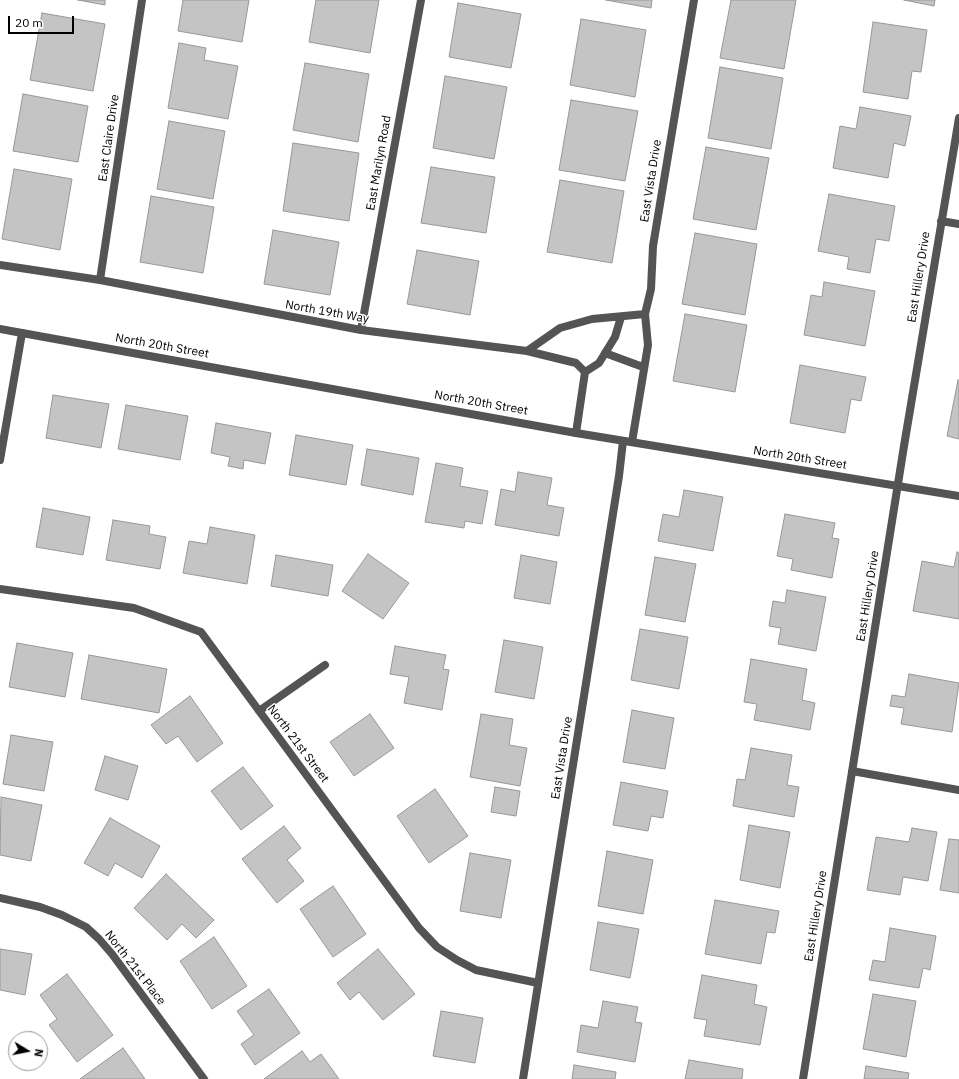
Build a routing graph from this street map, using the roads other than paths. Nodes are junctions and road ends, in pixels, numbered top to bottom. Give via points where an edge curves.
1 (142, 0) edge
2 (421, 0) edge
3 (694, 0) edge
4 (959, 118) edge
5 (941, 221) junction
6 (959, 224) edge
7 (0, 265) edge
8 (100, 280) junction
9 (645, 314) junction
10 (621, 317) junction
11 (0, 329) edge
12 (361, 330) junction
13 (22, 333) junction
14 (527, 351) junction
15 (605, 353) junction
16 (643, 367) junction
17 (585, 372) junction
18 (576, 433) junction
19 (623, 441) junction
20 (632, 442) junction
21 (0, 460) edge
22 (898, 486) junction
23 (959, 496) edge
24 (0, 589) edge
25 (325, 665) dead end
26 (259, 711) junction
27 (852, 771) junction
28 (959, 790) edge
29 (0, 898) edge
30 (538, 983) junction
31 (204, 1079) edge
32 (523, 1079) edge
33 (803, 1079) edge

1 - 8 street, East Claire Drive
2 - 12 street, East Marilyn Road
3 - 9 street, East Vista Drive via 652,246 652,289
4 - 5 street, East Hillery Drive
5 - 6 street
5 - 22 street, East Hillery Drive
7 - 8 street, North 19th Way
8 - 12 street, North 19th Way
9 - 10 street
9 - 16 street, East Vista Drive via 648,345
10 - 14 street via 592,318 560,328
10 - 15 street via 615,337
11 - 13 street, North 20th Street
12 - 14 street, North 19th Way
13 - 18 street, North 20th Street
13 - 21 street
14 - 17 street via 576,363
15 - 16 street
15 - 17 street via 599,363
16 - 20 street, East Vista Drive
17 - 18 street
18 - 19 street, North 20th Street
19 - 20 street, North 20th Street
19 - 30 street, East Vista Drive
20 - 22 street, North 20th Street
22 - 23 street, North 20th Street
22 - 27 street, East Hillery Drive
24 - 26 street, North 21st Street via 134,608 201,632
25 - 26 street
26 - 30 street, North 21st Street via 419,928 437,947 476,970
27 - 28 street
27 - 33 street, East Hillery Drive
29 - 31 street, North 21st Place via 62,915 90,931 112,954
30 - 32 street, East Vista Drive

